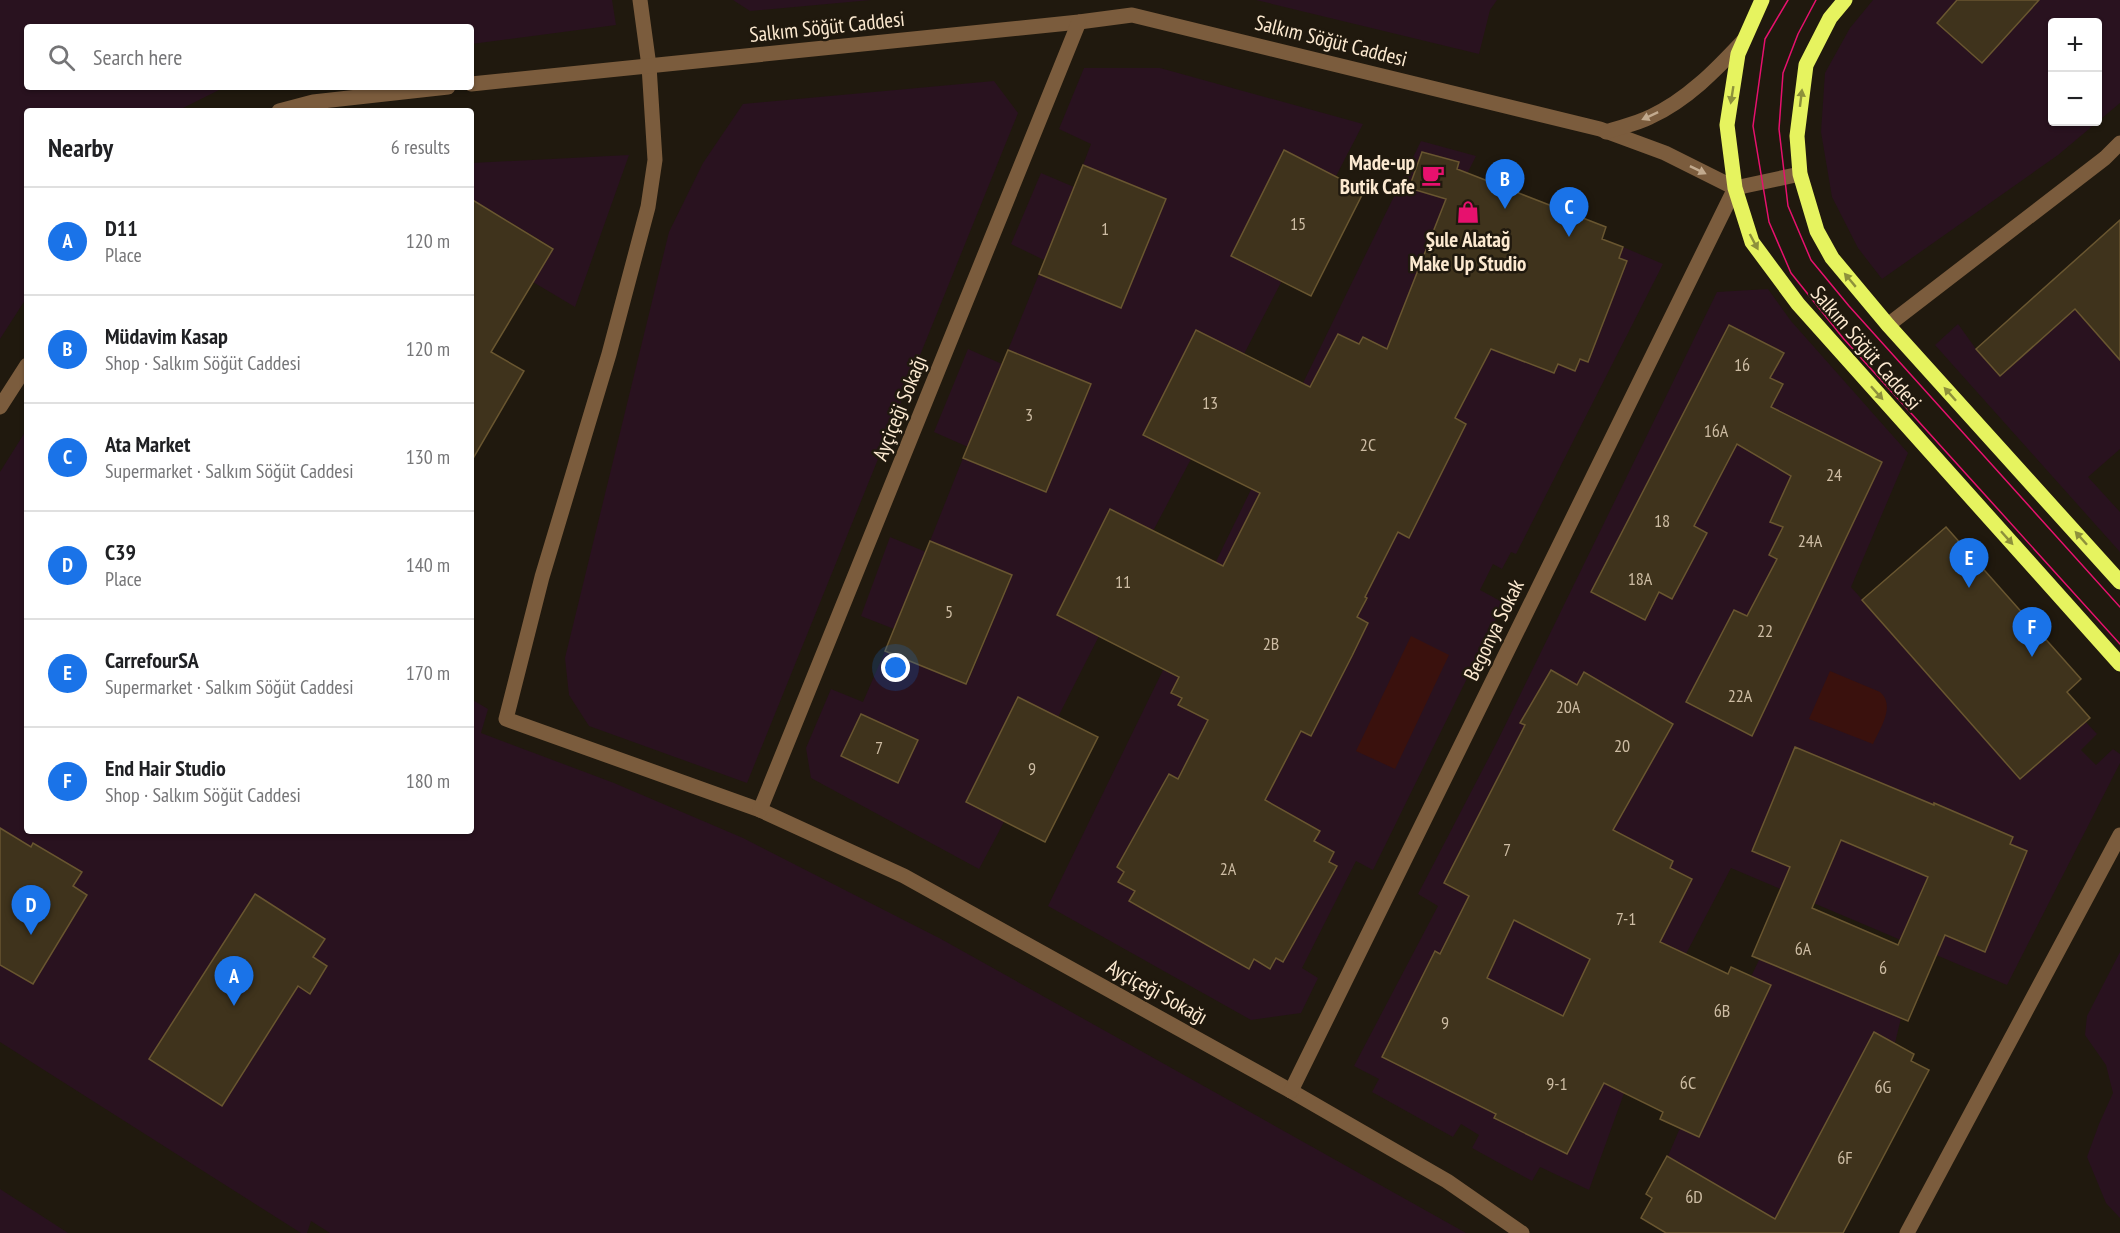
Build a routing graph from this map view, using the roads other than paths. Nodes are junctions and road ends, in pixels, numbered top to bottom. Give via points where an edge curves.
1 (640, 0) edge
2 (1762, 0) edge
3 (1845, 0) edge
4 (1133, 7) edge
5 (1079, 22) junction
6 (1744, 40) junction
7 (649, 66) junction
8 (474, 84) edge
9 (421, 90) edge
10 (290, 108) edge
11 (1606, 132) junction
12 (2120, 142) edge
13 (1800, 174) junction
14 (1735, 188) junction
15 (1888, 325) junction
16 (24, 370) edge
17 (0, 407) edge
18 (2120, 582) edge
19 (2120, 664) edge
20 (760, 810) junction
21 (2120, 835) edge
22 (1291, 1091) junction
23 (1522, 1233) edge
24 (1907, 1233) edge

1 - 7 street
2 - 6 main road, Salkım Söğüt Caddesi
13 -> 3 main road, Salkım Söğüt Caddesi via 1797,136 1806,65 1830,18
4 - 5 street, Salkım Söğüt Caddesi
4 - 11 street, Salkım Söğüt Caddesi
5 - 7 street, Salkım Söğüt Caddesi
5 - 20 street, Ayçiçeği Sokağı
6 -> 11 street via 1680,100 1649,118
6 -> 14 main road, Salkım Söğüt Caddesi via 1738,54 1727,125
7 - 8 street, Salkım Söğüt Caddesi
7 - 20 street, Ayçiçeği Sokağı via 655,160 648,207 506,719
9 - 10 street
11 -> 14 street, Salkım Söğüt Caddesi via 1665,153
12 - 15 street via 2106,158
13 - 14 street
15 -> 13 main road, Salkım Söğüt Caddesi via 1832,258 1817,231
14 -> 19 main road, Salkım Söğüt Caddesi via 1752,242 1798,304
14 - 22 street, Begonya Sokak
18 -> 15 main road, Salkım Söğüt Caddesi
16 - 17 street
20 - 22 street, Ayçiçeği Sokağı via 904,876
21 - 24 street
22 - 23 street, Ayçiçeği Sokağı via 1448,1181

